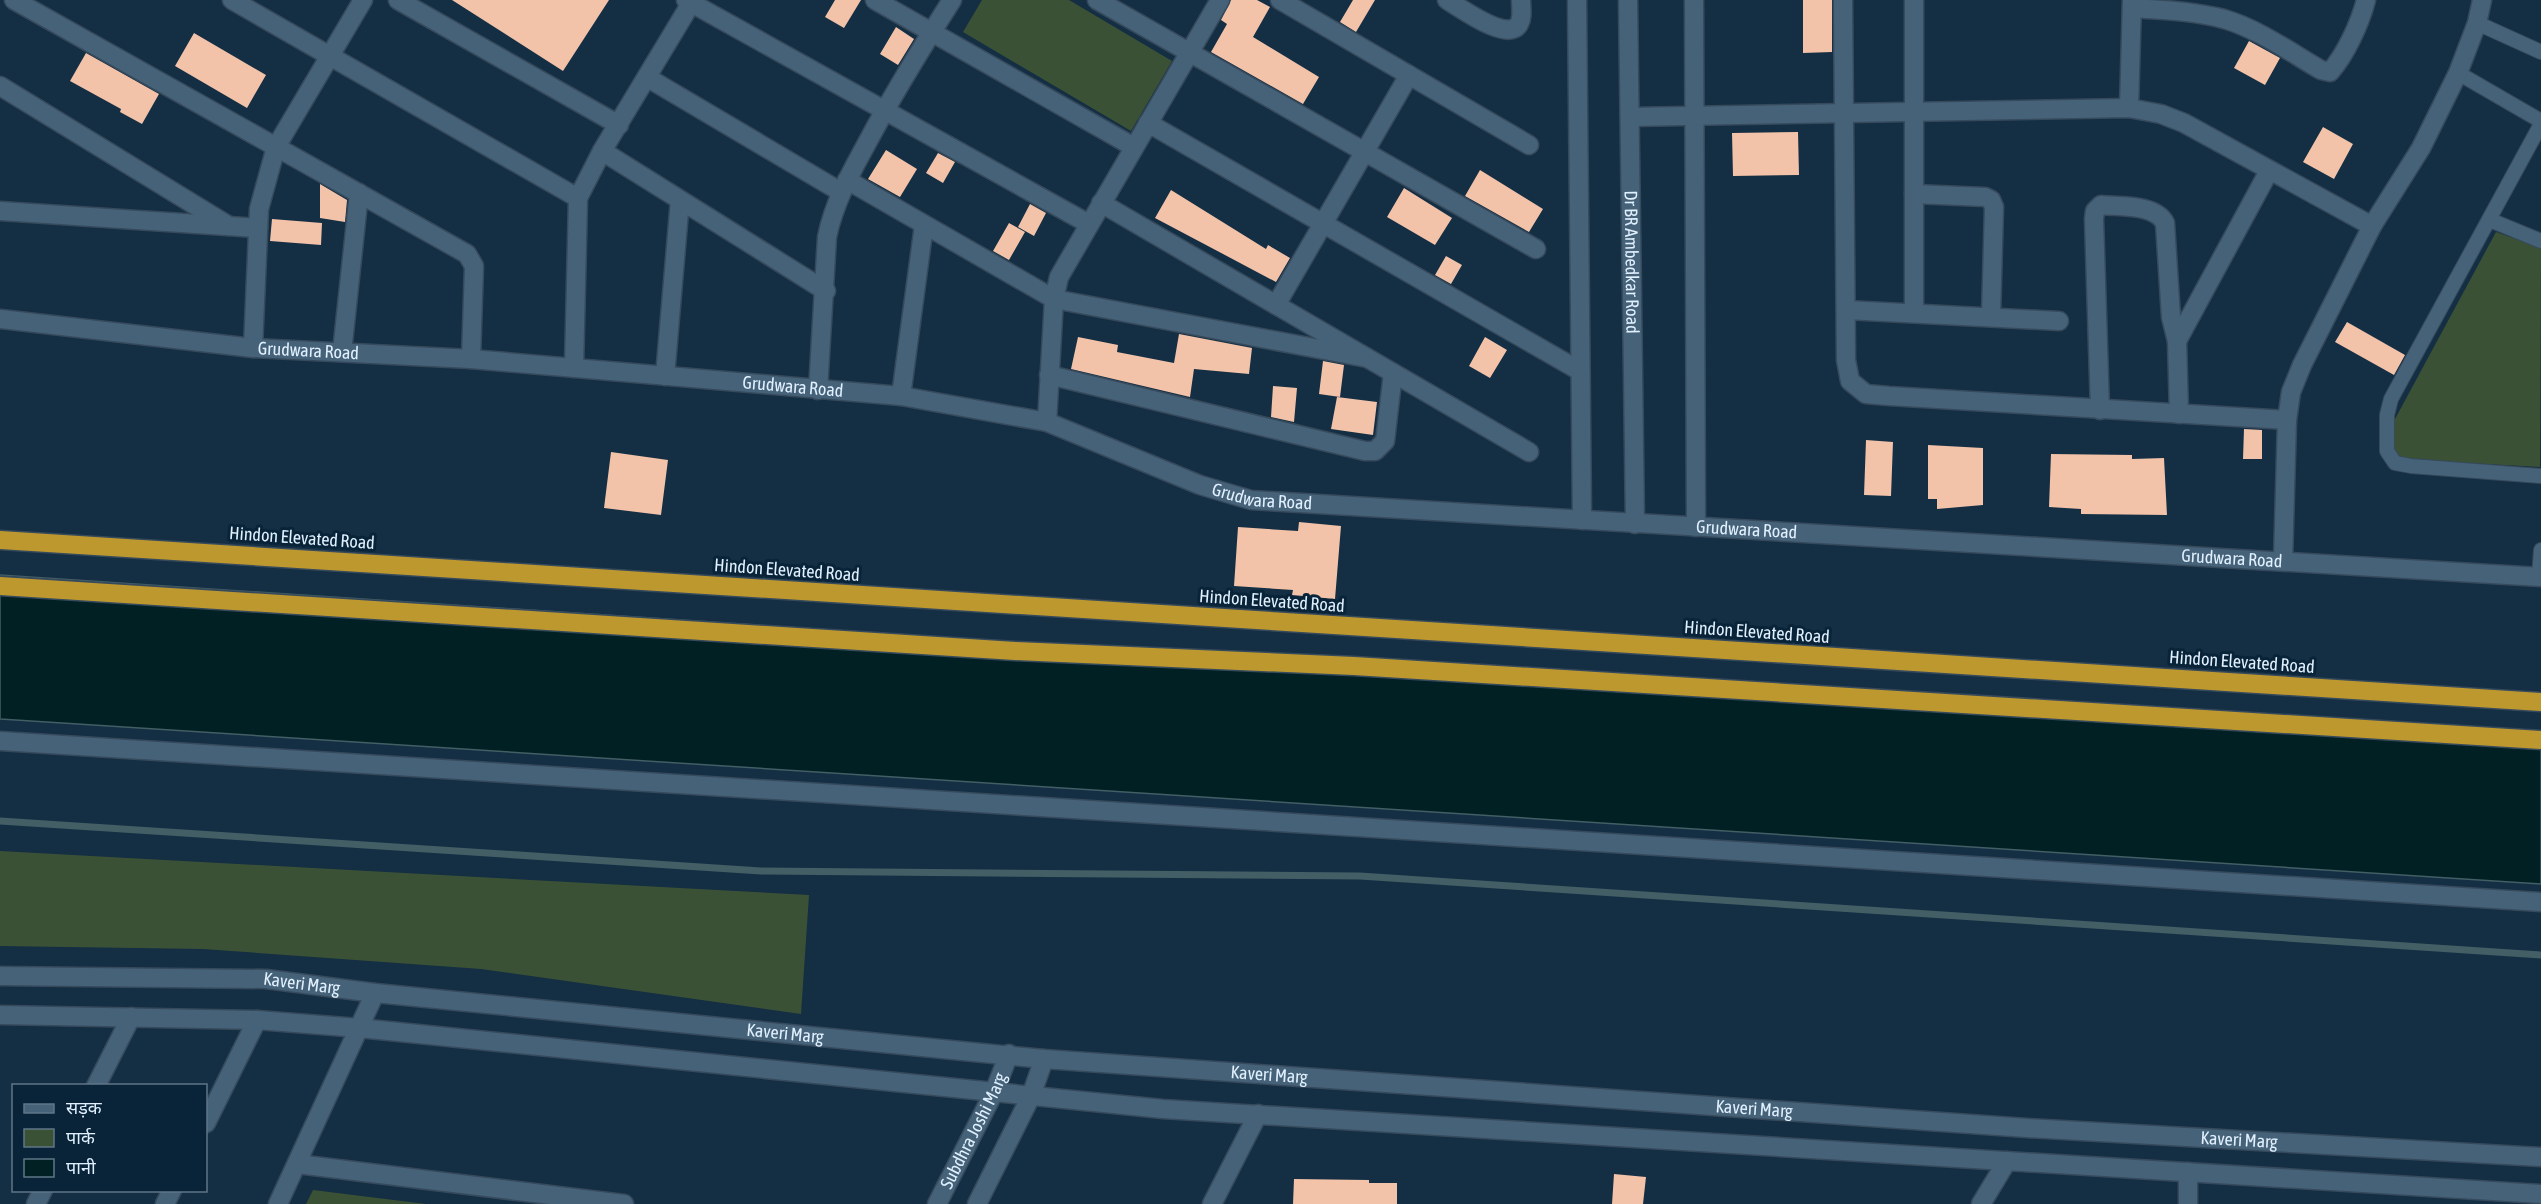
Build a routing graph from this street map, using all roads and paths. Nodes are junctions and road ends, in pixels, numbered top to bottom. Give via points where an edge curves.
1 (14, 0) edge
2 (232, 0) edge
3 (363, 0) edge
4 (398, 0) edge
5 (875, 0) edge
6 (952, 0) edge
7 (1097, 0) edge
8 (1220, 0) edge
9 (1280, 0) edge
10 (1447, 0) edge
11 (1521, 0) edge
12 (1577, 0) edge
13 (1628, 0) edge
14 (1694, 0) edge
15 (1843, 0) edge
16 (1914, 0) edge
17 (2366, 0) edge
18 (2482, 0) edge
19 (690, 1) edge
20 (2132, 4) edge
21 (2477, 23) junction
22 (932, 32) junction
23 (2541, 52) edge
24 (1189, 53) junction
25 (330, 56) junction
26 (2458, 73) junction
27 (1409, 75) junction
28 (648, 78) junction
29 (0, 86) edge
30 (2129, 108) junction
31 (884, 110) junction
32 (1914, 111) junction
33 (1844, 113) junction
34 (1695, 116) junction
35 (1630, 117) junction
36 (2541, 122) edge
37 (1148, 123) junction
38 (619, 125) junction
39 (1529, 145) dead end
40 (276, 147) junction
41 (1134, 147) junction
42 (602, 151) junction
43 (1365, 152) junction
44 (2270, 171) junction
45 (844, 186) junction
46 (359, 194) junction
47 (1914, 194) junction
48 (578, 198) junction
49 (680, 200) junction
50 (1101, 203) junction
51 (0, 211) edge
52 (2490, 220) junction
53 (1323, 224) junction
54 (924, 225) junction
55 (1089, 225) junction
56 (229, 226) junction
57 (2372, 226) junction
58 (258, 228) junction
59 (2541, 241) edge
60 (1536, 249) dead end
61 (826, 291) junction
62 (1054, 299) junction
63 (1276, 305) junction
64 (1846, 310) junction
65 (1914, 312) junction
66 (1991, 317) junction
67 (0, 318) edge
68 (2059, 321) dead end
69 (2177, 341) junction
70 (253, 348) junction
71 (342, 352) junction
72 (1367, 358) junction
73 (471, 359) junction
74 (574, 368) junction
75 (1580, 371) junction
76 (1393, 373) junction
77 (1049, 375) junction
78 (664, 376) junction
79 (818, 390) junction
80 (901, 396) junction
81 (2100, 410) junction
82 (2179, 414) junction
83 (2287, 420) junction
84 (1047, 422) junction
85 (1529, 452) dead end
86 (2541, 476) edge
87 (1582, 520) junction
88 (1635, 524) junction
89 (1696, 527) junction
90 (0, 540) edge
91 (2541, 550) edge
92 (2283, 561) junction
93 (2540, 577) edge
94 (0, 586) edge
95 (2541, 702) edge
96 (2541, 740) edge
97 (0, 741) edge
98 (2541, 902) edge
99 (0, 976) edge
100 (375, 993) junction
101 (0, 1015) edge
102 (131, 1017) junction
103 (257, 1020) junction
104 (359, 1028) junction
105 (1009, 1054) junction
106 (1044, 1059) junction
107 (97, 1084) edge
108 (994, 1092) junction
109 (1031, 1096) junction
110 (1258, 1114) junction
111 (207, 1122) edge
112 (2541, 1157) edge
113 (2007, 1161) junction
114 (297, 1164) junction
115 (2188, 1172) junction
116 (2541, 1194) edge
117 (2486, 1197) edge
118 (278, 1204) edge
119 (624, 1204) edge
120 (937, 1204) edge
121 (977, 1204) edge
122 (1212, 1204) edge
123 (1981, 1204) edge
124 (2188, 1204) edge

1 - 40 street
2 - 25 street
3 - 25 street
4 - 38 street
5 - 22 street
6 - 22 street
7 - 24 street
8 - 24 street
9 - 27 street
10 - 11 street via 1502,31 1513,31 1522,17
12 - 75 street
13 - 35 street, Dr BR Ambedkar Road
14 - 34 street
15 - 33 street
16 - 32 street
17 - 20 street via 2330,72 2224,19
18 - 21 street
19 - 28 street
19 - 31 street
20 - 30 street
21 - 23 lane
21 - 26 street
22 - 31 street
22 - 41 street
24 - 37 street
24 - 43 street
25 - 40 street
25 - 48 street
26 - 36 lane
26 - 57 street via 2421,148
27 - 39 street
27 - 43 street
28 - 38 street
28 - 45 street
29 - 56 street
30 - 32 street
30 - 44 street via 2184,123
31 - 45 street
31 - 55 street
32 - 33 street
32 - 47 street
33 - 34 street
33 - 64 street
34 - 35 street
34 - 89 street
35 - 88 street, Dr BR Ambedkar Road
36 - 52 lane
37 - 41 street
37 - 53 street
38 - 42 street
40 - 46 street
40 - 58 street via 259,209
41 - 50 street
42 - 48 street
42 - 49 street
43 - 53 street
43 - 60 street
44 - 57 street
44 - 69 street
45 - 54 street
45 - 61 street via 827,237
46 - 71 street
46 - 73 street via 467,254 474,266
47 - 65 street
47 - 66 street via 1991,200
48 - 74 street
49 - 61 street
49 - 78 street
50 - 55 street
50 - 63 street
51 - 56 street
52 - 59 lane
52 - 86 lane via 2391,399 2386,452 2395,463 2411,466
53 - 63 street
53 - 75 street
54 - 62 street
54 - 80 street
55 - 62 street via 1059,277
56 - 58 street
57 - 83 street via 2302,365 2291,392
58 - 70 street
61 - 79 street
62 - 72 street
62 - 77 street
63 - 72 street
64 - 65 street
64 - 81 street via 1850,381 1866,394
65 - 66 street
66 - 68 street
67 - 70 street, Grudwara Road
69 - 81 street via 2161,215 2152,210 2101,205 2094,219
69 - 82 street
70 - 71 street, Grudwara Road
71 - 73 street, Grudwara Road
72 - 76 street
73 - 74 street, Grudwara Road
74 - 78 street, Grudwara Road
75 - 87 street
76 - 77 street via 1385,441 1375,451
76 - 85 street
77 - 84 street
78 - 79 street, Grudwara Road
79 - 80 street, Grudwara Road
80 - 84 street, Grudwara Road
81 - 82 street
82 - 83 street
83 - 92 street
84 - 87 street, Grudwara Road via 1200,485 1251,500
87 - 88 street, Grudwara Road
88 - 89 street, Grudwara Road
89 - 92 street, Grudwara Road
90 - 95 highway, Hindon Elevated Road
91 - 93 lane
92 - 93 street, Grudwara Road
94 - 96 highway via 1015,651 1354,666
97 - 98 street
99 - 100 street, Kaveri Marg via 266,979
100 - 104 street
100 - 105 street, Kaveri Marg
101 - 102 street, Kaveri Marg
102 - 103 street, Kaveri Marg
102 - 107 street
103 - 104 street, Kaveri Marg
103 - 111 street
104 - 108 street, Kaveri Marg
104 - 114 street
105 - 106 street, Kaveri Marg
105 - 108 street, Subdhra Joshi Marg
106 - 109 street, Subdhra Joshi Marg
106 - 112 street, Kaveri Marg via 2027,1128
108 - 109 street, Kaveri Marg
108 - 120 street, Subdhra Joshi Marg
109 - 110 street, Kaveri Marg
109 - 121 street, Subdhra Joshi Marg
110 - 113 street, Kaveri Marg
110 - 122 street
113 - 115 street, Kaveri Marg
113 - 123 street
114 - 118 street
114 - 119 street
115 - 117 street, Kaveri Marg
115 - 124 street
116 - 117 street, Kaveri Marg

